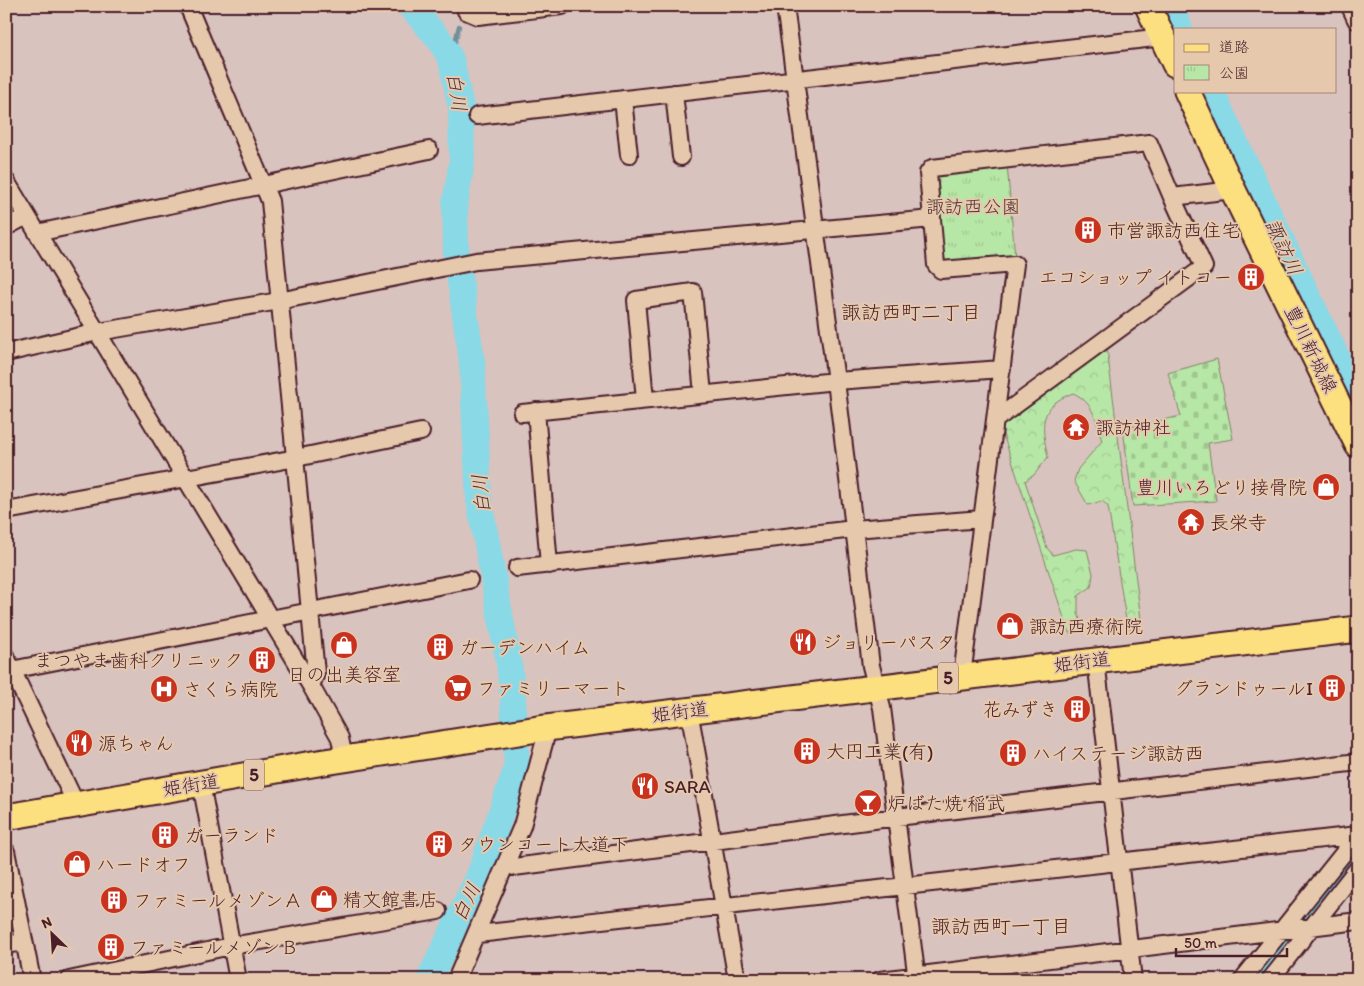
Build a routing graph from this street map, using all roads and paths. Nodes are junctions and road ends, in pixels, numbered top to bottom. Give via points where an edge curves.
1 (188, 6) edge
2 (468, 6) edge
3 (562, 6) edge
4 (785, 6) edge
5 (1148, 6) edge
6 (1352, 6) edge
7 (1358, 19) edge
8 (1163, 37) junction
9 (1174, 62) edge
10 (797, 79) junction
11 (1188, 92) edge
12 (674, 93) junction
13 (623, 99) junction
14 (477, 116) dead end
15 (429, 150) dead end
16 (629, 155) dead end
17 (681, 157) dead end
18 (6, 181) edge
19 (265, 184) junction
20 (1233, 190) junction
21 (1172, 197) junction
22 (27, 216) junction
23 (932, 219) junction
24 (6, 227) edge
25 (815, 232) junction
26 (37, 233) junction
27 (279, 301) junction
28 (98, 332) junction
29 (6, 353) edge
30 (1002, 369) junction
31 (836, 381) junction
32 (703, 394) junction
33 (645, 400) junction
34 (995, 420) junction
35 (422, 432) dead end
36 (1358, 445) edge
37 (296, 458) junction
38 (184, 478) junction
39 (6, 511) edge
40 (982, 519) junction
41 (854, 529) junction
42 (549, 564) junction
43 (517, 568) dead end
44 (469, 580) dead end
45 (308, 611) junction
46 (270, 618) junction
47 (1358, 629) edge
48 (1096, 660) junction
49 (8, 666) edge
50 (962, 676) junction
51 (311, 686) junction
52 (877, 687) junction
53 (689, 710) junction
54 (543, 728) junction
55 (344, 759) junction
56 (1358, 762) edge
57 (201, 783) junction
58 (1113, 792) junction
59 (76, 804) junction
60 (6, 817) edge
61 (897, 817) junction
62 (1358, 835) edge
63 (712, 842) junction
64 (6, 851) edge
65 (1121, 862) junction
66 (514, 867) dead end
67 (1358, 868) edge
68 (905, 884) junction
69 (724, 906) junction
70 (438, 911) dead end
71 (1358, 921) edge
72 (1309, 928) junction
73 (1283, 930) junction
74 (478, 934) junction
75 (23, 942) junction
76 (6, 945) edge
77 (231, 946) junction
78 (1129, 950) junction
79 (916, 977) edge
80 (32, 980) edge
81 (69, 980) edge
82 (238, 980) edge
83 (456, 980) edge
84 (737, 980) edge
85 (880, 980) edge
86 (1133, 980) edge
87 (1242, 980) edge
88 (1270, 980) edge

1 - 19 street
2 - 3 street via 466,11 478,16
4 - 10 street
5 - 8 main road
6 - 7 street
8 - 9 main road
8 - 10 street
10 - 12 street
10 - 25 street
11 - 20 main road, 豊川新城線
12 - 13 street
12 - 17 street
13 - 14 street
13 - 16 street
15 - 19 street
18 - 22 street
19 - 26 street
19 - 27 street via 270,201
20 - 21 street
20 - 36 main road, 豊川新城線
21 - 23 street via 1149,143 932,168 928,173
21 - 34 street via 1204,267
22 - 24 street
22 - 26 street
23 - 25 street
23 - 30 street via 936,265 941,270 1014,264
25 - 27 street via 472,262
25 - 31 street
26 - 28 street
27 - 28 street
27 - 37 street
28 - 29 street
28 - 38 street
30 - 31 street
30 - 34 street
31 - 32 street
31 - 41 street
32 - 33 street
32 - 33 street via 693,292 636,300
33 - 42 street via 529,412
34 - 40 street
35 - 37 street
37 - 38 street
37 - 45 street
38 - 39 street
38 - 46 street
40 - 41 street
40 - 50 street
41 - 42 street
41 - 52 street
42 - 43 street
44 - 45 street
45 - 46 street
45 - 51 street via 316,674
46 - 49 street
46 - 51 street
47 - 48 main road, 姫街道 / 5
48 - 50 main road, 姫街道 / 5
48 - 58 street
49 - 59 street
50 - 52 main road, 姫街道 / 5
51 - 55 street via 340,738
52 - 53 main road, 姫街道 / 5
52 - 61 street
53 - 54 main road, 姫街道 / 5
53 - 63 street
54 - 55 main road, 姫街道 / 5
54 - 74 street via 522,826
55 - 57 main road, 姫街道 / 5
56 - 58 street
57 - 59 main road, 姫街道 / 5
57 - 77 street
58 - 61 street
58 - 65 street
59 - 60 main road, 姫街道 / 5
61 - 63 street
61 - 68 street
62 - 65 street
62 - 73 street
63 - 66 street
63 - 69 street
64 - 75 street
65 - 68 street
65 - 78 street
67 - 72 street
68 - 69 street
68 - 79 street
69 - 74 street
69 - 84 street
70 - 77 street
71 - 72 street
72 - 73 street
72 - 88 street
73 - 78 street
73 - 87 street
74 - 83 street
75 - 76 street
75 - 80 street
77 - 81 street
77 - 82 street
78 - 79 street
78 - 86 street
79 - 85 street

